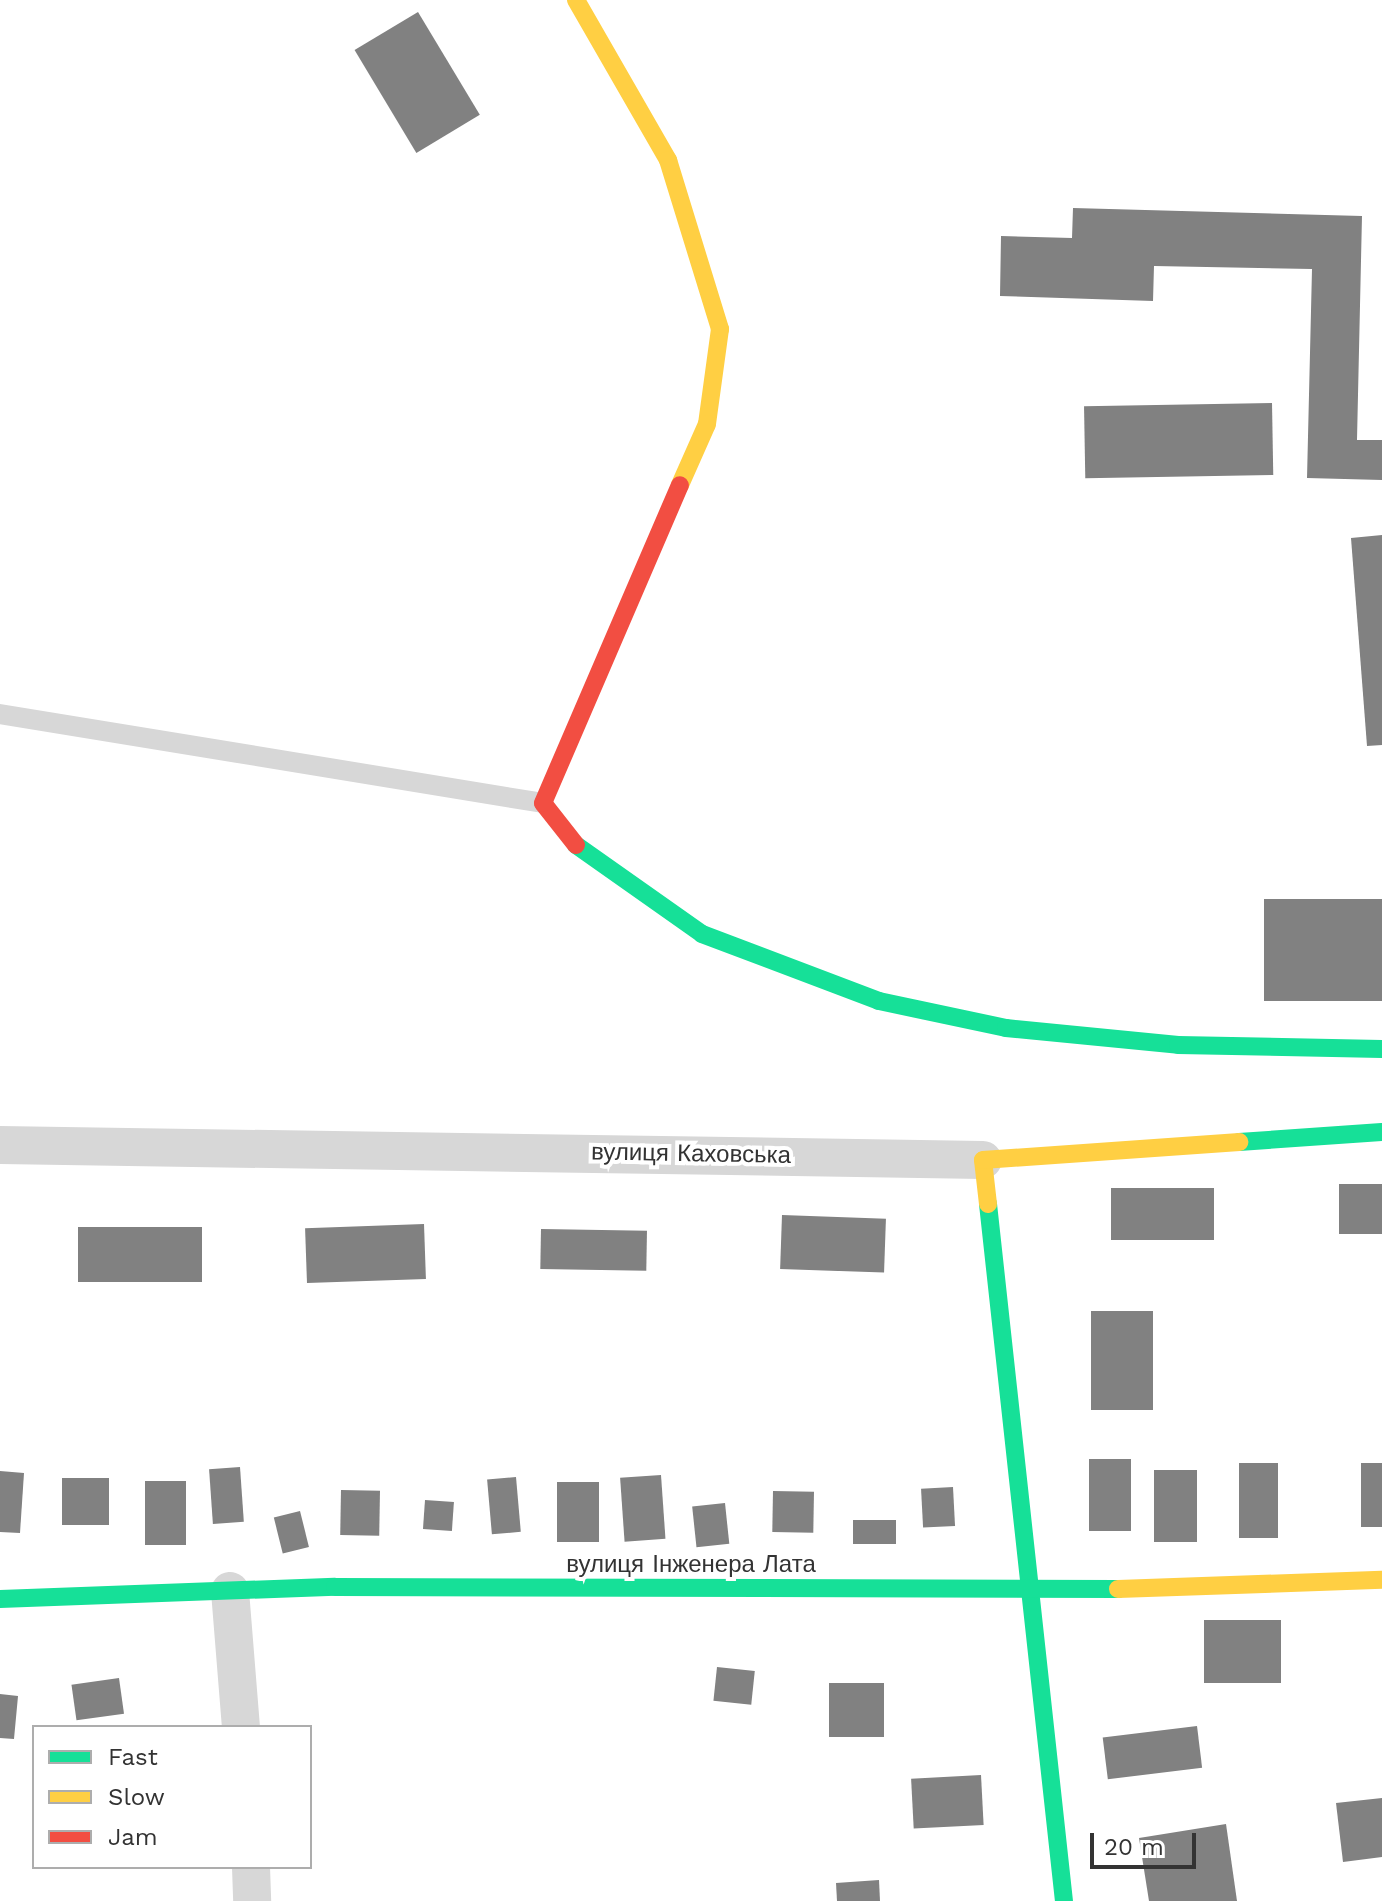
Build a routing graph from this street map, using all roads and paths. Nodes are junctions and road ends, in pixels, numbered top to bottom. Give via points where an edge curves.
1 (576, 0) edge
2 (0, 714) edge
3 (543, 803) junction
4 (1382, 1049) edge
5 (1382, 1132) edge
6 (0, 1145) edge
7 (983, 1160) junction
8 (1382, 1580) edge
9 (230, 1591) junction
10 (1035, 1592) junction
11 (0, 1599) edge
12 (241, 1725) edge
13 (251, 1869) edge
14 (252, 1901) edge
15 (1064, 1901) edge

1 - 3 street via 668,160 720,329 707,424
2 - 3 lane
3 - 4 street via 562,835 702,934 879,1001 1006,1028 1178,1045
5 - 7 street, вулиця Каховська
6 - 7 street, вулиця Каховська
7 - 10 street
8 - 10 street, вулиця Інженера Лата
9 - 10 street, вулиця Інженера Лата
9 - 11 street, вулиця Інженера Лата
9 - 12 street
10 - 15 street
13 - 14 street

